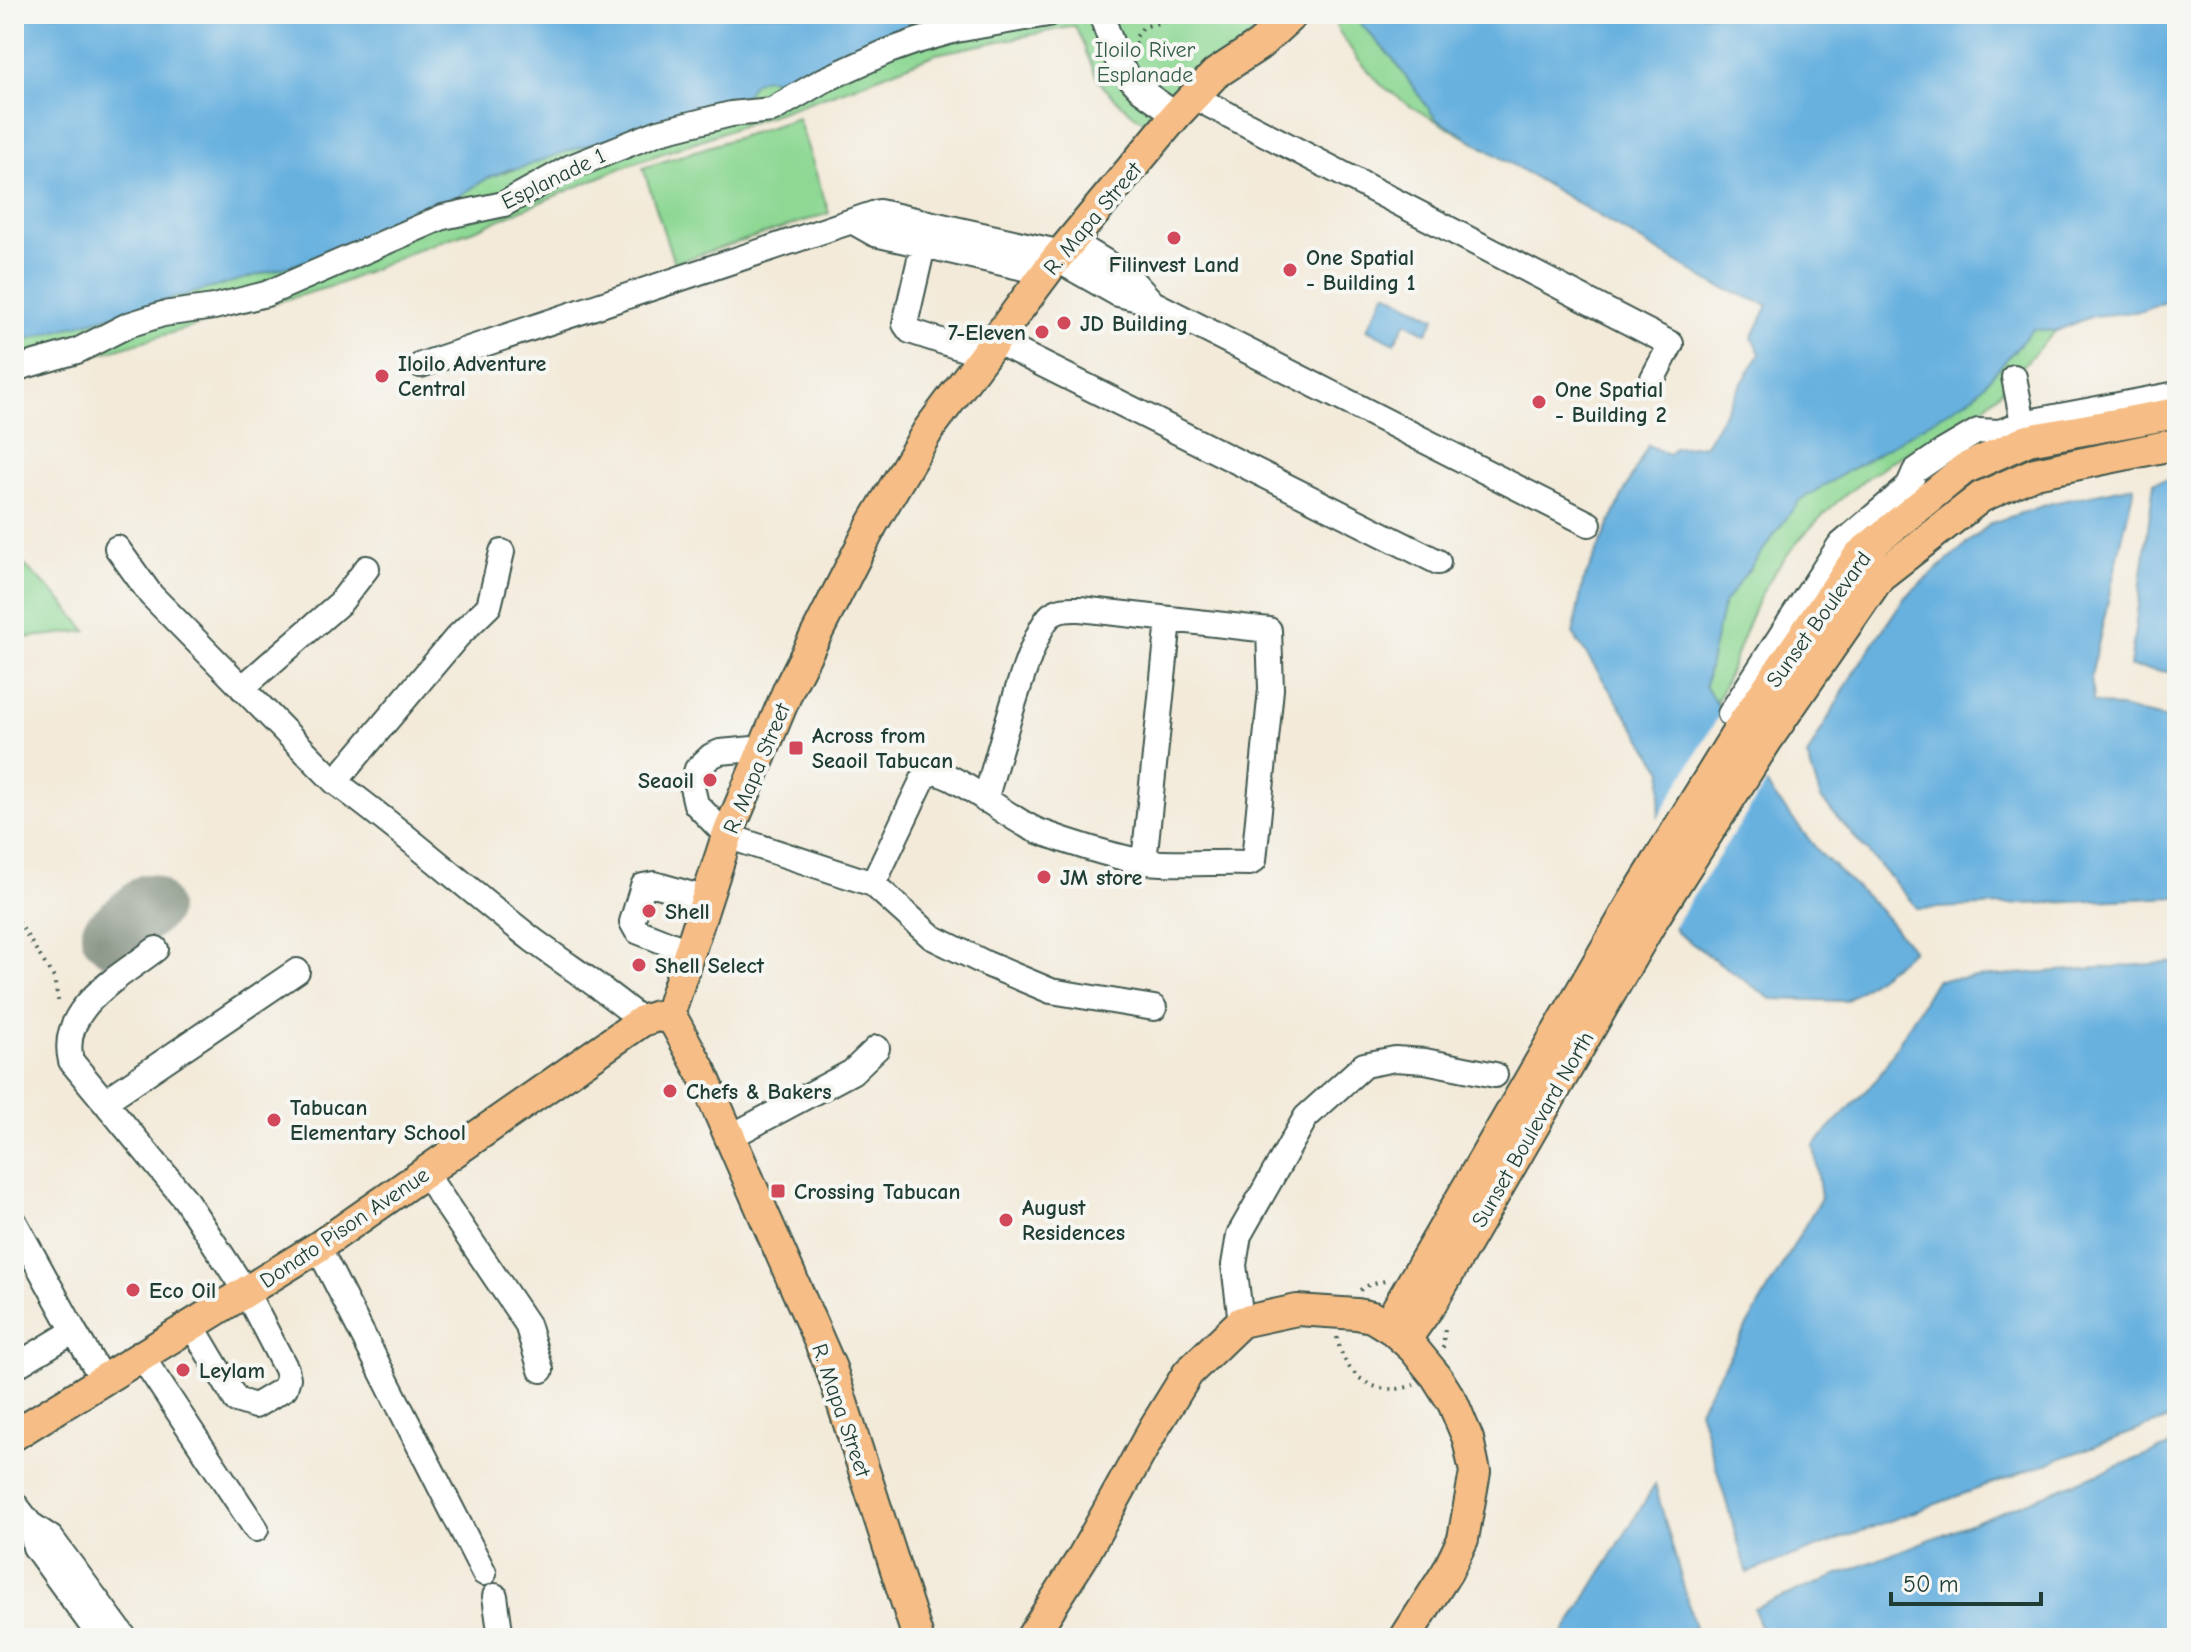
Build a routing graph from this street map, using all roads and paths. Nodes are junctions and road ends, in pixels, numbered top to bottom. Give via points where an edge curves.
1 (1048, 14) edge
2 (1101, 14) edge
3 (1183, 14) edge
4 (1293, 14) edge
5 (1116, 57) junction
6 (1185, 106) junction
7 (852, 221) junction
8 (923, 246) junction
9 (1059, 257) junction
10 (988, 348) junction
11 (421, 365) dead end
12 (14, 369) edge
13 (2014, 377) dead end
14 (1653, 378) dead end
15 (2177, 394) edge
16 (2177, 413) edge
17 (2023, 423) junction
18 (2177, 444) edge
19 (1589, 524) dead end
20 (117, 548) dead end
21 (502, 552) dead end
22 (1438, 562) dead end
23 (367, 568) dead end
24 (1169, 620) junction
25 (242, 688) junction
26 (1747, 726) junction
27 (764, 748) junction
28 (335, 782) junction
29 (985, 800) junction
30 (727, 836) junction
31 (1144, 862) junction
32 (873, 884) junction
33 (707, 899) junction
34 (1645, 908) joint
35 (14, 915) edge
36 (156, 949) dead end
37 (690, 952) junction
38 (297, 971) dead end
39 (59, 1005) dead end
40 (1154, 1008) dead end
41 (655, 1020) junction
42 (877, 1048) dead end
43 (1495, 1075) dead end
44 (104, 1102) junction
45 (730, 1137) junction
46 (425, 1173) junction
47 (14, 1221) edge
48 (318, 1247) junction
49 (1389, 1280) dead end
50 (246, 1292) junction
51 (1348, 1312) junction
52 (1241, 1322) junction
53 (1445, 1324) dead end
54 (192, 1326) junction
55 (74, 1331) junction
56 (1396, 1333) junction
57 (142, 1357) junction
58 (14, 1367) edge
59 (541, 1370) dead end
60 (1433, 1370) junction
61 (103, 1380) junction
62 (14, 1435) edge
63 (14, 1503) edge
64 (30, 1524) junction
65 (256, 1529) dead end
66 (484, 1573) dead end
67 (495, 1596) dead end
68 (101, 1638) edge
69 (125, 1638) edge
70 (501, 1638) edge
71 (918, 1638) edge
72 (1031, 1638) edge
73 (1405, 1638) edge

1 - 12 street, Esplanade 1 via 917,41 822,81 772,110 659,132 571,167 504,204 443,217 266,294 163,314 77,351
2 - 5 street
3 - 5 path via 1143,27 1130,62
4 - 6 main road, R. Mapa Street via 1215,74
5 - 6 street via 1141,90
6 - 9 main road, R. Mapa Street
6 - 14 street via 1671,344
7 - 8 street via 875,234
7 - 9 street via 879,212
7 - 11 street
8 - 9 street
8 - 10 street via 905,324 910,331
9 - 10 main road, R. Mapa Street
9 - 19 street via 1118,294 1153,303
10 - 22 street
10 - 27 main road, R. Mapa Street via 929,429 873,523
13 - 17 street
15 - 17 street
16 - 26 main road, Sunset Boulevard via 2028,440 1964,469 1859,555
17 - 26 street via 2000,432 1978,431 1944,451 1915,471 1908,487 1839,546
18 - 26 main road, Sunset Boulevard via 2035,473 1981,497 1880,576
20 - 25 street via 151,595
21 - 28 street via 489,606
23 - 25 street via 340,603
24 - 29 street via 1072,609 1049,617 1030,655
24 - 31 street
24 - 31 street via 1269,630 1271,689 1257,855 1250,863
25 - 28 street
26 - 34 main road, Sunset Boulevard
27 - 30 main road, R. Mapa Street
27 - 30 street via 720,752 697,769 692,787 696,804
28 - 41 street via 534,940 623,1004
29 - 31 street via 1035,830
29 - 32 street via 942,772 931,772
30 - 32 street
30 - 33 main road, R. Mapa Street
32 - 40 street via 932,937 987,964 1051,991
33 - 37 main road, R. Mapa Street
33 - 37 street via 654,884 643,886 632,922 637,931
34 - 56 main road, Sunset Boulevard North via 1431,1304
35 - 39 path via 54,978
36 - 44 street via 86,1004 71,1025 71,1061
37 - 41 main road, R. Mapa Street
38 - 44 street
41 - 45 main road, R. Mapa Street via 675,1023
41 - 46 main road, Donato Pison Avenue
42 - 45 street via 852,1072
43 - 52 street via 1395,1059 1364,1065 1306,1117 1239,1235 1234,1265
44 - 50 street via 185,1199
45 - 71 main road, R. Mapa Street via 831,1368
46 - 48 main road, Donato Pison Avenue
46 - 59 street via 527,1324
47 - 55 street
48 - 50 main road, Donato Pison Avenue
48 - 66 street
49 - 51 path via 1369,1285
50 - 54 main road, Donato Pison Avenue
50 - 54 street via 286,1369 285,1388 255,1406 236,1400
51 - 52 main road via 1297,1310
51 - 56 main road via 1372,1317
51 - 60 path via 1337,1339 1351,1372 1365,1384 1394,1390
52 - 72 main road via 1188,1373
53 - 60 path
54 - 57 main road, Donato Pison Avenue
55 - 58 street
55 - 61 street
56 - 60 main road
57 - 61 main road, Donato Pison Avenue
57 - 65 street
60 - 73 main road via 1468,1439 1475,1472 1463,1539
61 - 62 main road, Donato Pison Avenue
63 - 64 street
64 - 68 street via 35,1547
64 - 69 street via 51,1538
67 - 70 street

